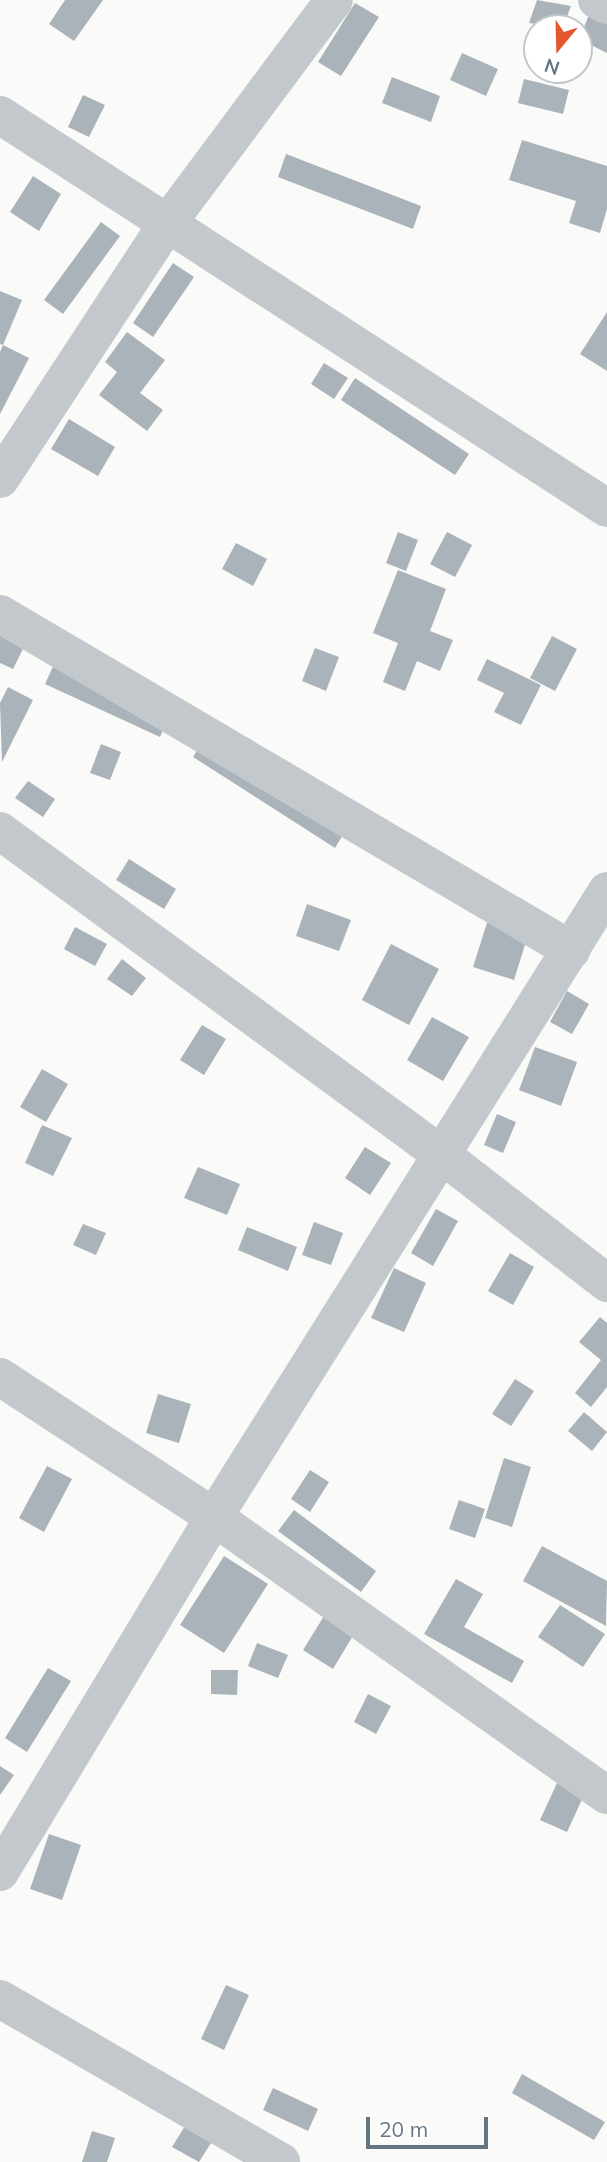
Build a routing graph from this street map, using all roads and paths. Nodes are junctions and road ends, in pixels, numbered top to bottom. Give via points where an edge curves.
1 (334, 0) edge
2 (597, 0) edge
3 (607, 5) edge
4 (0, 115) edge
5 (167, 224) junction
6 (0, 479) edge
7 (607, 508) edge
8 (0, 614) edge
9 (0, 831) edge
10 (607, 891) edge
11 (571, 950) junction
12 (442, 1155) junction
13 (607, 1283) edge
14 (0, 1377) edge
15 (214, 1517) junction
16 (607, 1795) edge
17 (0, 1872) edge
18 (0, 1999) edge
19 (281, 2162) edge

1 - 5 street
2 - 3 street
4 - 5 street
5 - 6 street
5 - 7 street
8 - 11 street
9 - 12 street
10 - 11 street
11 - 12 street
12 - 13 street
12 - 15 street
14 - 15 street
15 - 16 street
15 - 17 street
18 - 19 street

